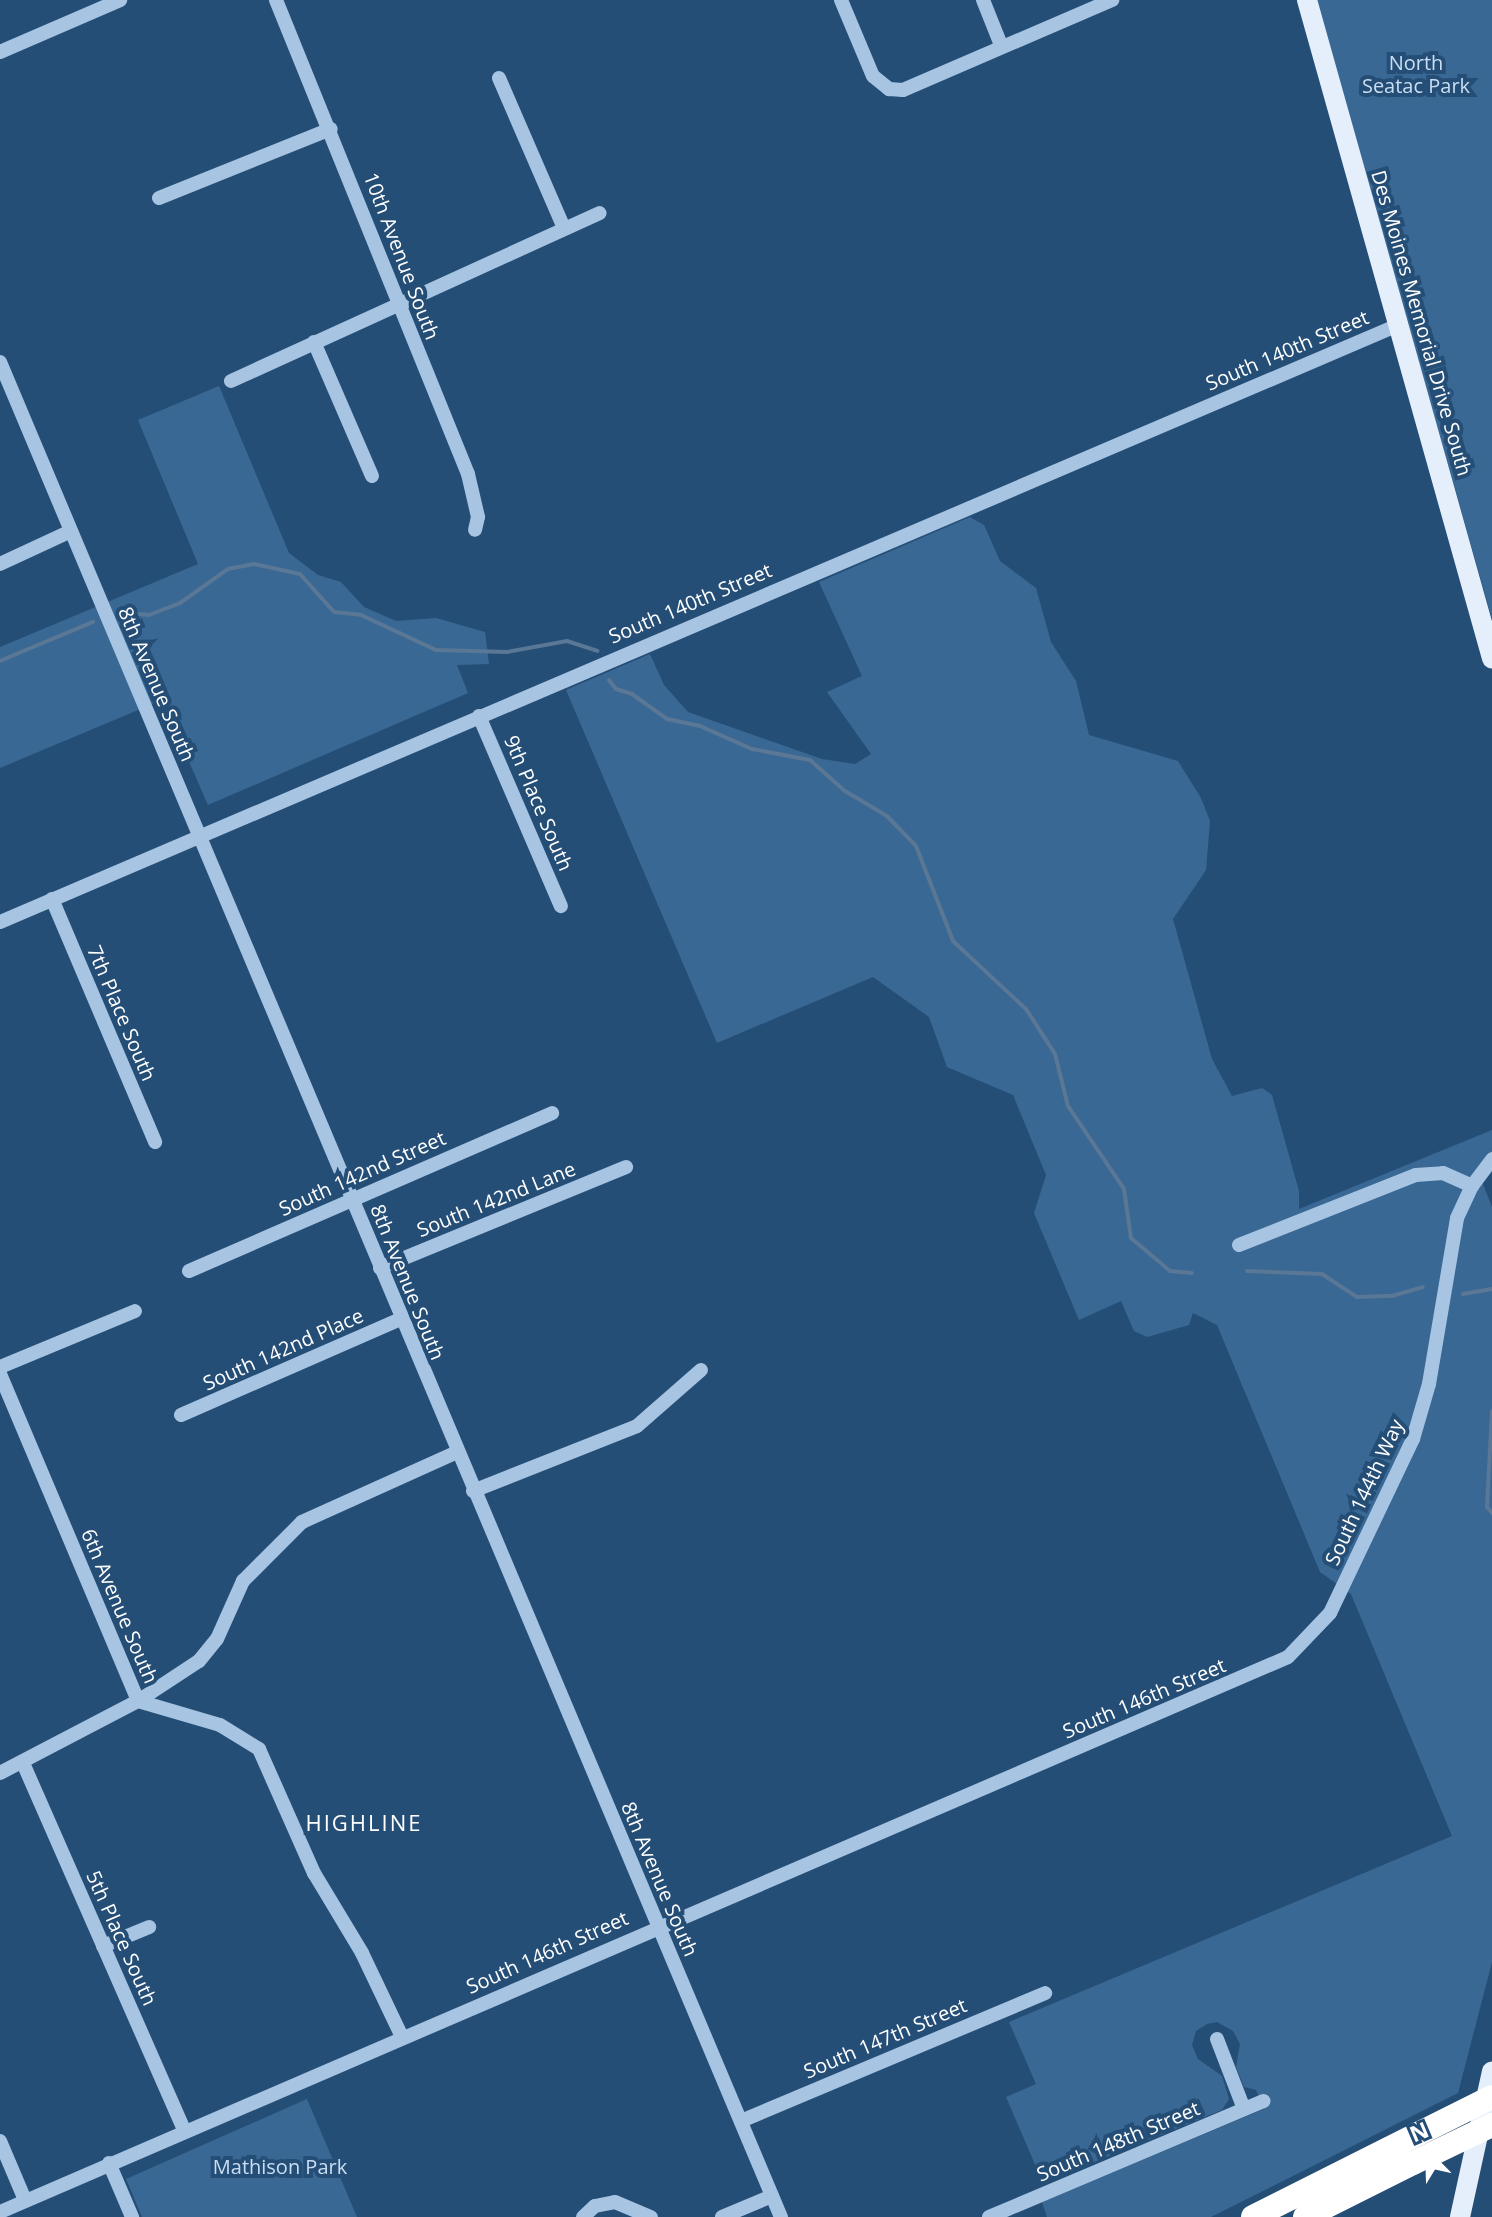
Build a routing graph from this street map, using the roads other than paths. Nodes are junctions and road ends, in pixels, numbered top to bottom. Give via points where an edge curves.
1 (120, 0) edge
2 (276, 0) edge
3 (841, 0) edge
4 (983, 0) edge
5 (1112, 0) edge
6 (1307, 0) edge
7 (1001, 45) junction
8 (0, 52) edge
9 (499, 78) dead end
10 (331, 129) junction
11 (159, 198) dead end
12 (600, 213) dead end
13 (564, 228) junction
14 (401, 300) junction
15 (1398, 325) junction
16 (314, 342) junction
17 (2, 370) edge
18 (231, 381) dead end
19 (372, 476) dead end
20 (475, 530) dead end
21 (71, 531) junction
22 (0, 564) edge
23 (1492, 658) edge
24 (479, 716) junction
25 (200, 837) junction
26 (52, 899) junction
27 (561, 906) dead end
28 (0, 922) edge
29 (552, 1113) dead end
30 (155, 1142) dead end
31 (1492, 1159) edge
32 (626, 1167) dead end
33 (1472, 1186) junction
34 (352, 1199) junction
35 (1239, 1245) dead end
36 (380, 1268) junction
37 (189, 1271) dead end
38 (135, 1311) dead end
39 (401, 1319) junction
40 (0, 1367) edge
41 (701, 1370) dead end
42 (0, 1374) edge
43 (181, 1415) dead end
44 (457, 1452) junction
45 (473, 1491) junction
46 (1288, 1657) joint
47 (138, 1701) junction
48 (23, 1763) junction
49 (0, 1773) edge
50 (659, 1926) junction
51 (149, 1927) dead end
52 (103, 1946) junction
53 (1045, 1993) dead end
54 (402, 2037) junction
55 (1217, 2039) dead end
56 (1492, 2071) edge
57 (1492, 2097) edge
58 (1263, 2101) dead end
59 (1244, 2109) junction
60 (741, 2121) junction
61 (1492, 2125) edge
62 (184, 2130) junction
63 (0, 2141) edge
64 (109, 2163) junction
65 (772, 2196) junction
66 (25, 2200) junction
67 (0, 2212) edge
68 (132, 2217) edge
69 (583, 2217) edge
70 (651, 2217) edge
71 (722, 2217) edge
72 (781, 2217) edge
73 (989, 2217) edge
74 (1253, 2217) edge
75 (1305, 2217) edge
76 (1460, 2217) edge

1 - 8 street
2 - 10 street, 10th Avenue South
3 - 7 street via 873,76 889,89 927,83
4 - 7 street
5 - 7 street
6 - 15 main road, Des Moines Memorial Drive South
9 - 13 street
10 - 11 street
10 - 14 street, 10th Avenue South
12 - 13 street
13 - 14 street
14 - 16 street
14 - 20 street, 10th Avenue South via 468,474 478,517
15 - 23 main road, Des Moines Memorial Drive South
15 - 24 street, South 140th Street
16 - 18 street
16 - 19 street
17 - 21 street, 8th Avenue South
21 - 22 street
21 - 25 street, 8th Avenue South
24 - 25 street, South 140th Street
24 - 27 street, 9th Place South
25 - 26 street, South 140th Street
25 - 34 street, 8th Avenue South
26 - 28 street, South 140th Street
26 - 30 street, 7th Place South
29 - 34 street, South 142nd Street
31 - 33 street, South 144th Way
32 - 36 street, South 142nd Lane
33 - 35 street via 1443,1173 1416,1175
33 - 46 street, South 144th Way via 1452,1237 1429,1384 1413,1439 1330,1613
34 - 36 street, 8th Avenue South
34 - 37 street, South 142nd Street
36 - 39 street, 8th Avenue South
38 - 40 street
39 - 43 street, South 142nd Place
39 - 44 street, 8th Avenue South
41 - 45 street via 637,1426
42 - 47 street, 6th Avenue South
44 - 45 street, 8th Avenue South
44 - 47 street via 302,1522 243,1581 217,1639 199,1661
45 - 50 street, 8th Avenue South
46 - 50 street, South 146th Street
47 - 48 street
47 - 54 street, 6th Avenue South via 220,1725 259,1749 314,1873 362,1953
48 - 49 street
48 - 52 street, 5th Place South
50 - 54 street, South 146th Street
50 - 60 street, 8th Avenue South
51 - 52 street
52 - 62 street, 5th Place South
53 - 60 street, South 147th Street
54 - 62 street, South 146th Street
55 - 59 street
56 - 76 main road
57 - 74 highway, bridge
58 - 59 street, South 148th Street
59 - 73 street, South 148th Street
60 - 65 street, 8th Avenue South
61 - 75 highway, bridge
62 - 64 street, South 146th Street
63 - 66 street
64 - 66 street, South 146th Street
64 - 68 street
65 - 71 street
65 - 72 street, 8th Avenue South
66 - 67 street, South 146th Street
69 - 70 street via 595,2206 615,2202

